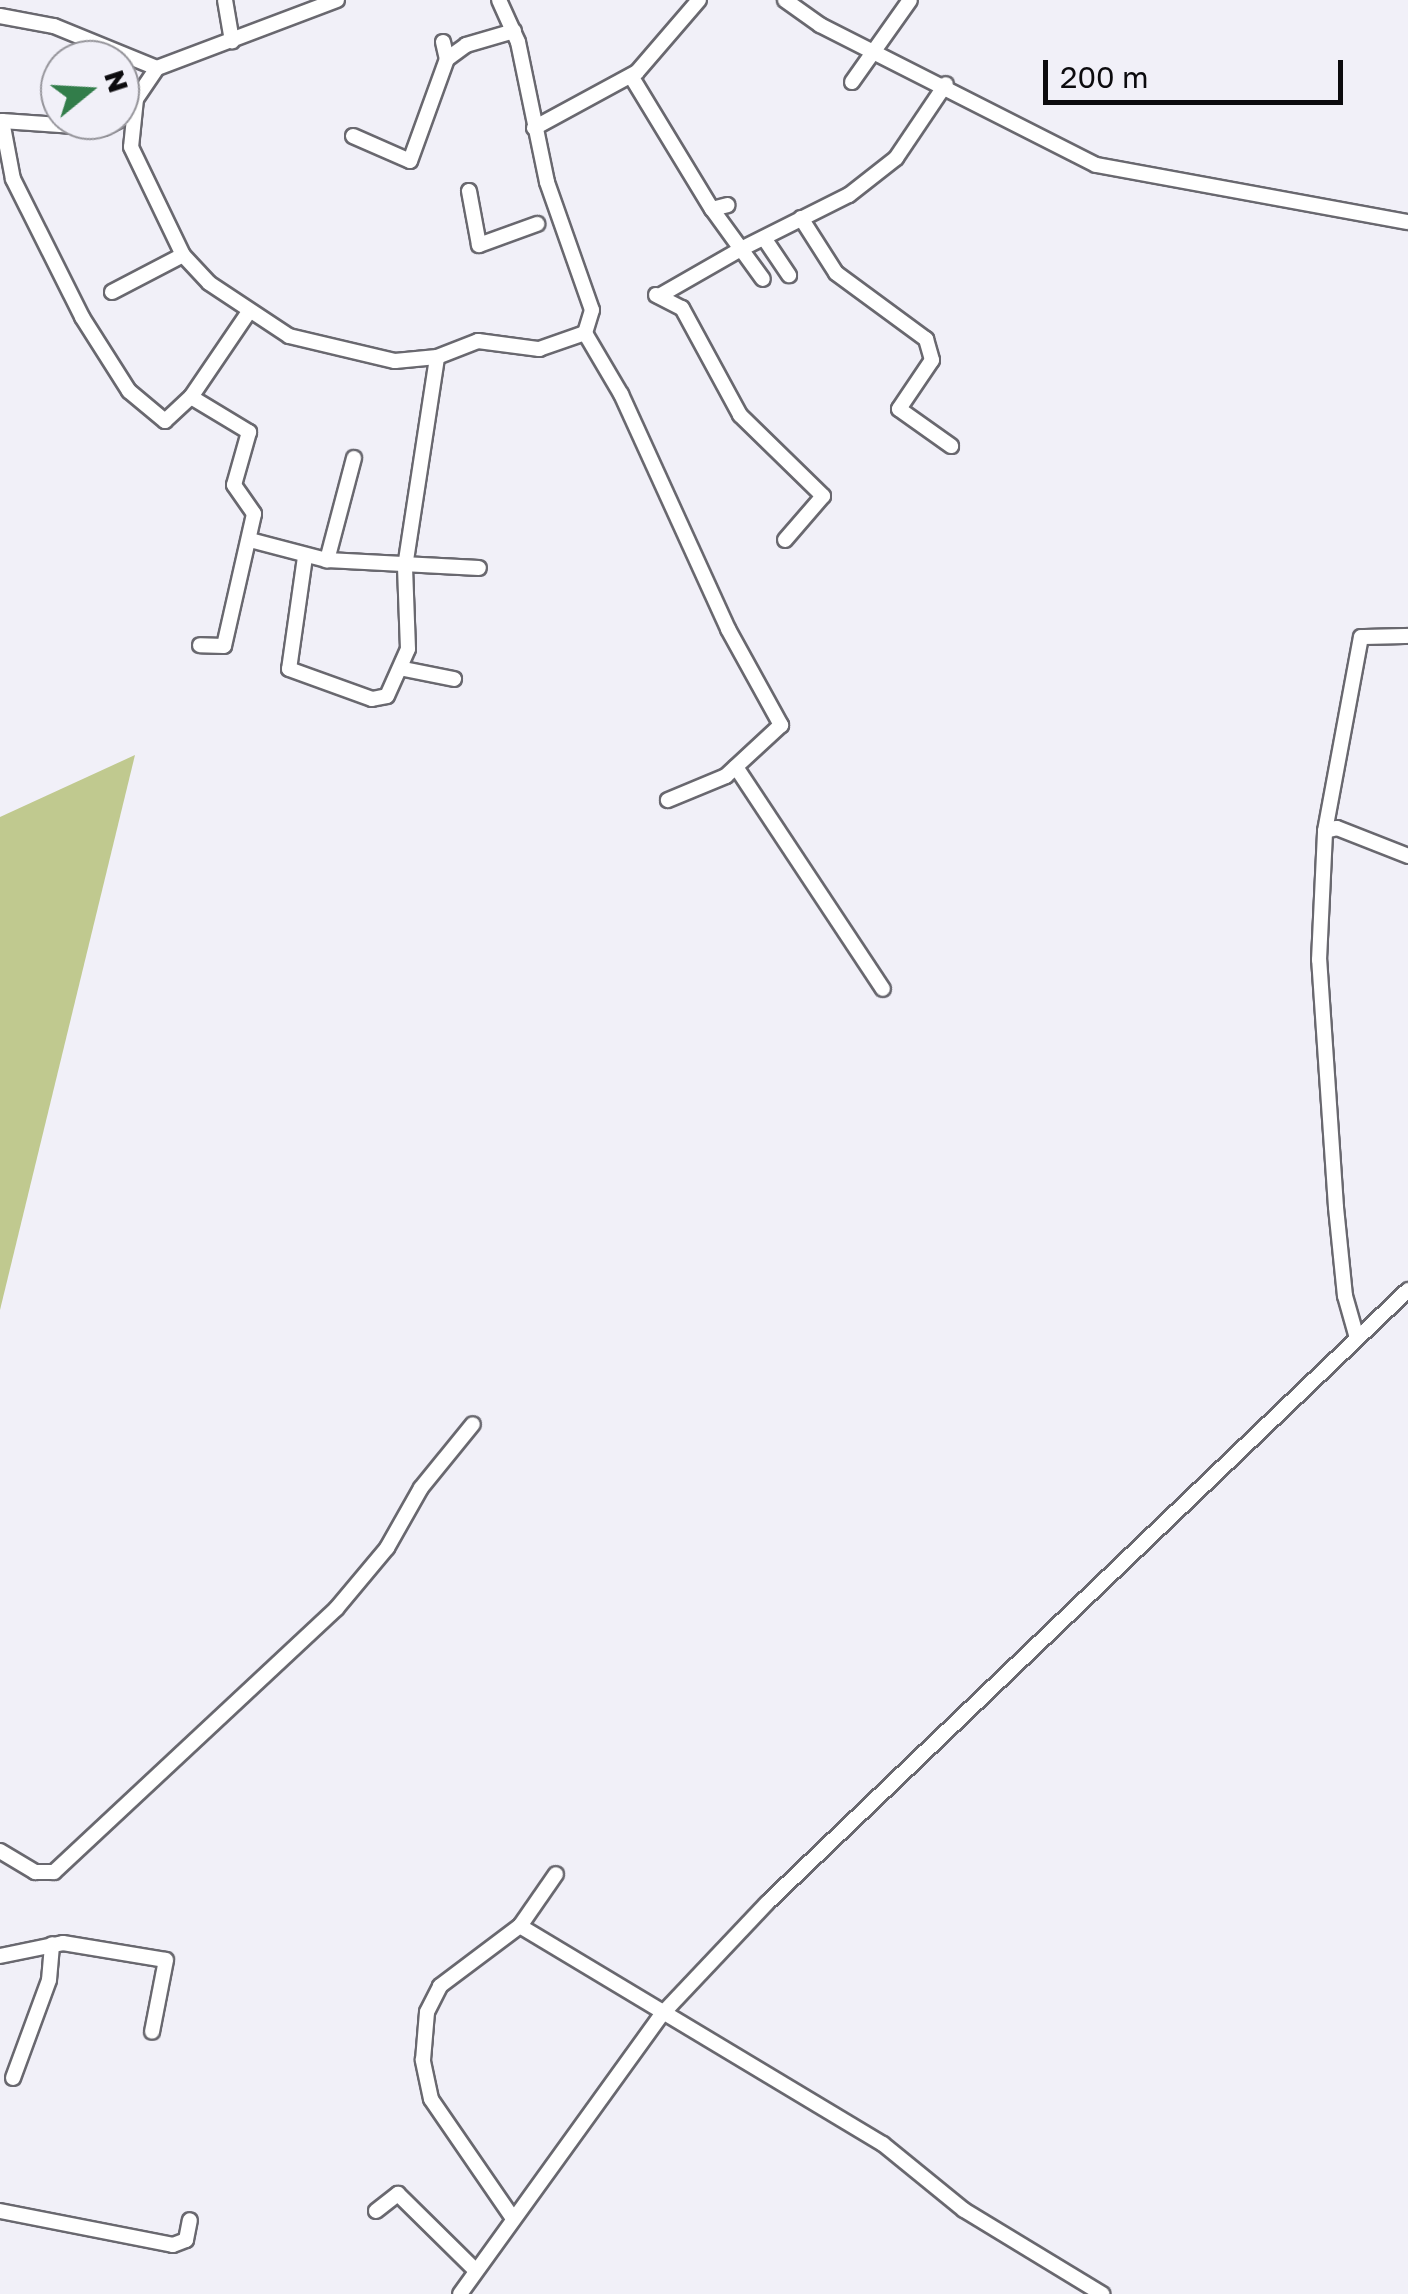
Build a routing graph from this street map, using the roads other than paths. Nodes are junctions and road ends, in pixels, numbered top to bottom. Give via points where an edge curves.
1 (225, 0) edge
2 (338, 0) edge
3 (499, 0) edge
4 (698, 0) edge
5 (785, 0) edge
6 (910, 0) edge
7 (0, 16) edge
8 (514, 31) junction
9 (232, 41) junction
10 (444, 42) dead end
11 (875, 49) junction
12 (446, 58) junction
13 (158, 68) junction
14 (631, 76) junction
15 (852, 82) dead end
16 (946, 84) junction
17 (140, 100) edge
18 (40, 124) edge
19 (534, 128) junction
20 (352, 136) dead end
21 (135, 140) edge
22 (469, 190) dead end
23 (801, 218) junction
24 (1408, 222) edge
25 (537, 224) dead end
26 (764, 238) junction
27 (741, 249) junction
28 (182, 255) junction
29 (789, 275) dead end
30 (763, 279) dead end
31 (112, 292) dead end
32 (248, 313) junction
33 (585, 333) junction
34 (437, 357) junction
35 (191, 397) junction
36 (950, 446) dead end
37 (354, 458) dead end
38 (250, 540) junction
39 (785, 540) dead end
40 (305, 557) junction
41 (327, 560) junction
42 (405, 566) junction
43 (479, 568) dead end
44 (1408, 636) edge
45 (200, 645) dead end
46 (404, 669) junction
47 (454, 679) dead end
48 (736, 767) junction
49 (668, 800) dead end
50 (1326, 831) junction
51 (1408, 856) edge
52 (883, 988) dead end
53 (1408, 1290) edge
54 (1358, 1338) junction
55 (474, 1424) dead end
56 (0, 1851) edge
57 (556, 1874) dead end
58 (520, 1926) junction
59 (52, 1944) junction
60 (0, 1956) edge
61 (663, 2013) junction
62 (152, 2032) dead end
63 (14, 2078) dead end
64 (0, 2211) edge
65 (376, 2211) dead end
66 (512, 2217) junction
67 (190, 2220) dead end
68 (474, 2270) junction
69 (460, 2294) edge
70 (1102, 2294) edge

1 - 9 street
2 - 9 street
3 - 8 street
4 - 14 street
5 - 11 street via 820,25
6 - 11 street
7 - 13 street via 54,26
8 - 12 street via 466,44
8 - 19 street
9 - 13 street
10 - 12 street
11 - 15 street
11 - 16 street
12 - 20 street via 410,160
13 - 17 street
14 - 19 street
14 - 27 street
16 - 23 street via 896,158 849,194
16 - 24 street via 1096,164
18 - 35 street via 2,121 13,179 82,317 129,391 164,420
19 - 33 street via 592,310
21 - 28 street via 137,164
22 - 25 street via 479,245
23 - 26 street
23 - 36 street via 836,273 926,339 932,360 899,408
26 - 27 street
26 - 29 street
27 - 30 street
27 - 39 street via 658,295 682,308 740,414 823,496
28 - 31 street
28 - 32 street
32 - 34 street via 289,336 384,360
32 - 35 street
33 - 34 street via 526,350 478,340
33 - 48 street via 781,725
34 - 42 street
35 - 38 street via 249,432 234,485 252,506
37 - 41 street
38 - 40 street
38 - 45 street via 224,646
40 - 41 street
40 - 46 street via 288,664 292,674 380,699 393,692
41 - 42 street
42 - 43 street
42 - 46 street via 410,637
44 - 50 street via 1361,636
46 - 47 street
48 - 49 street
48 - 52 street
50 - 51 street via 1337,828
50 - 54 street via 1320,960 1345,1296
53 - 54 street
54 - 61 street via 943,1730
55 - 56 street via 345,1598 54,1872 36,1872
57 - 58 street
58 - 61 street
58 - 66 street via 434,1994 423,2060 442,2120
59 - 60 street
59 - 62 street via 166,1960
59 - 63 street via 49,1980
61 - 66 street
61 - 70 street via 883,2144 964,2210
64 - 67 street via 173,2245 186,2240
65 - 68 street via 398,2194
66 - 68 street
68 - 69 street

